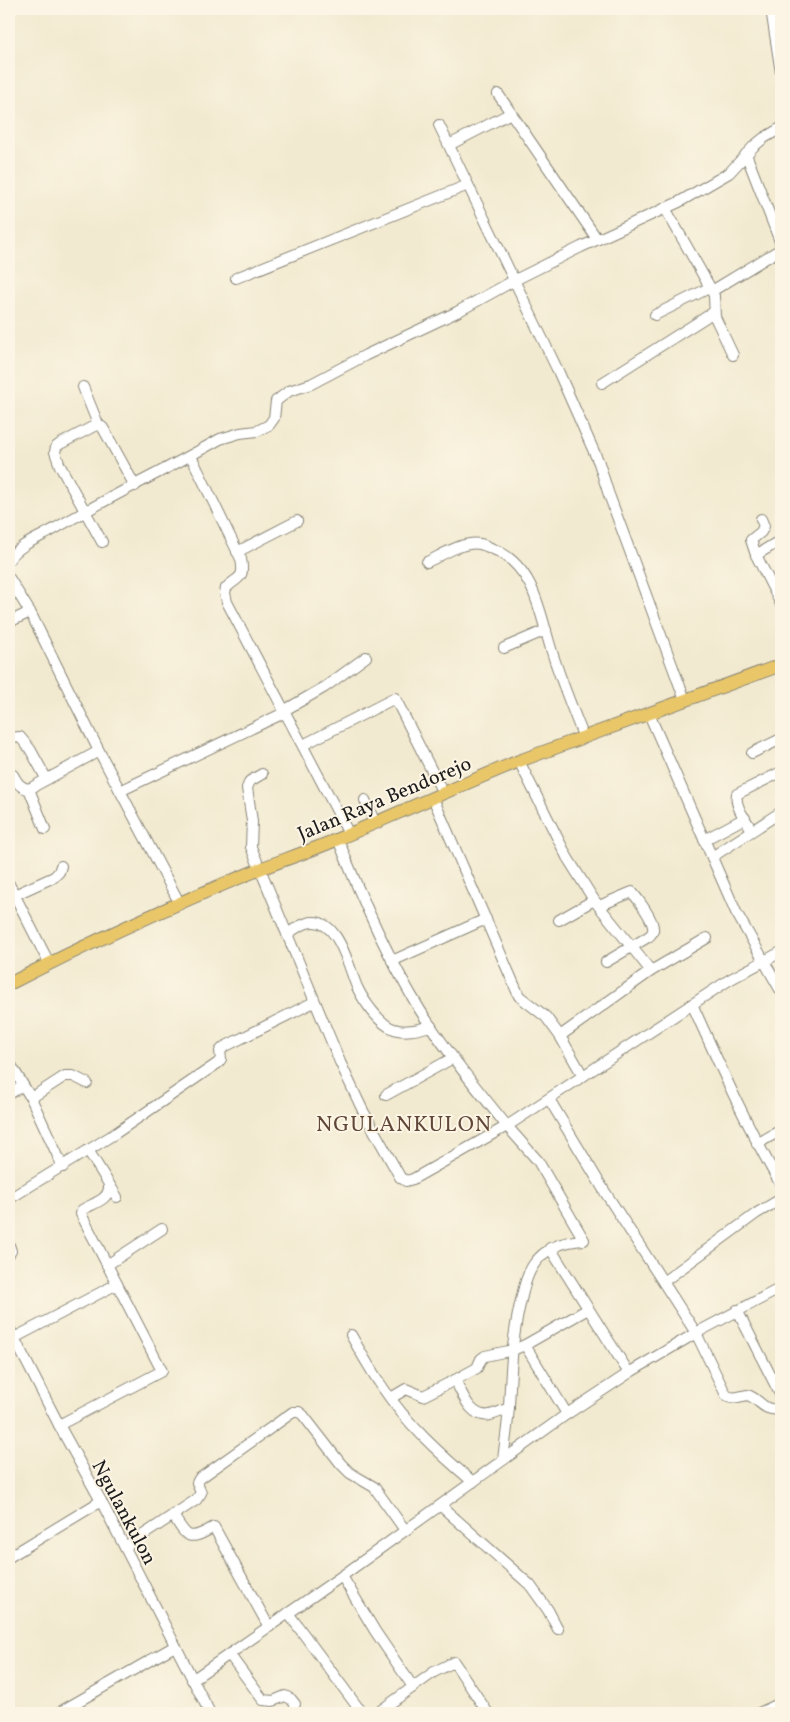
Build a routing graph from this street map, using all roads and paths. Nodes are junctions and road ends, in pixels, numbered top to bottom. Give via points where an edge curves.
1 (771, 9) edge
2 (781, 73) edge
3 (498, 94) dead end
4 (511, 113) junction
5 (439, 125) dead end
6 (781, 128) edge
7 (449, 145) junction
8 (746, 154) junction
9 (468, 185) junction
10 (665, 208) junction
11 (597, 239) junction
12 (781, 244) edge
13 (781, 249) edge
14 (236, 278) dead end
15 (515, 280) junction
16 (710, 290) junction
17 (714, 312) junction
18 (655, 315) dead end
19 (733, 355) dead end
20 (602, 383) dead end
21 (83, 387) dead end
22 (98, 424) junction
23 (191, 456) junction
24 (135, 486) junction
25 (86, 512) junction
26 (761, 519) dead end
27 (297, 521) dead end
28 (781, 540) edge
29 (102, 542) dead end
30 (237, 552) junction
31 (756, 555) junction
32 (9, 560) edge
33 (426, 562) dead end
34 (9, 578) edge
35 (780, 597) edge
36 (30, 612) junction
37 (9, 622) edge
38 (546, 630) junction
39 (504, 648) dead end
40 (366, 657) dead end
41 (781, 665) edge
42 (685, 700) junction
43 (285, 711) junction
44 (649, 714) junction
45 (9, 738) edge
46 (584, 738) junction
47 (780, 743) edge
48 (303, 745) junction
49 (99, 751) junction
50 (752, 753) dead end
51 (519, 761) junction
52 (781, 772) edge
53 (262, 774) dead end
54 (13, 775) dead end
55 (46, 778) junction
56 (28, 789) junction
57 (120, 791) junction
58 (438, 795) junction
59 (365, 800) dead end
60 (781, 812) edge
61 (745, 818) junction
62 (375, 823) junction
63 (45, 829) dead end
64 (752, 830) junction
65 (344, 836) junction
66 (704, 840) junction
67 (712, 856) junction
68 (60, 866) dead end
69 (261, 869) junction
70 (9, 884) edge
71 (12, 896) edge
72 (597, 903) junction
73 (180, 904) junction
74 (486, 919) junction
75 (560, 920) dead end
76 (287, 934) junction
77 (707, 938) dead end
78 (632, 947) junction
79 (781, 952) edge
80 (392, 961) junction
81 (763, 961) junction
82 (606, 962) dead end
83 (49, 963) junction
84 (651, 971) junction
85 (9, 984) edge
86 (781, 990) edge
87 (314, 1002) junction
88 (692, 1004) junction
89 (431, 1026) junction
90 (560, 1036) junction
91 (453, 1058) junction
92 (9, 1062) edge
93 (583, 1076) junction
94 (88, 1084) dead end
95 (22, 1086) junction
96 (9, 1094) edge
97 (386, 1095) dead end
98 (31, 1098) junction
99 (548, 1098) junction
100 (507, 1126) junction
101 (781, 1130) edge
102 (757, 1144) junction
103 (88, 1150) junction
104 (63, 1167) junction
105 (109, 1184) junction
106 (781, 1186) edge
107 (117, 1197) dead end
108 (9, 1199) edge
109 (781, 1199) edge
110 (162, 1229) dead end
111 (9, 1245) edge
112 (550, 1248) junction
113 (9, 1254) edge
114 (107, 1264) junction
115 (664, 1283) junction
116 (117, 1284) junction
117 (781, 1288) edge
118 (588, 1309) junction
119 (737, 1310) junction
120 (9, 1328) edge
121 (696, 1333) junction
122 (351, 1336) dead end
123 (14, 1338) junction
124 (516, 1349) junction
125 (629, 1373) junction
126 (455, 1380) junction
127 (781, 1396) edge
128 (391, 1398) junction
129 (509, 1408) junction
130 (781, 1409) edge
131 (567, 1414) junction
132 (59, 1425) junction
133 (503, 1460) junction
134 (473, 1482) junction
135 (101, 1501) junction
136 (441, 1506) junction
137 (173, 1515) junction
138 (405, 1530) junction
139 (124, 1547) junction
140 (9, 1558) edge
141 (342, 1576) junction
142 (288, 1613) junction
143 (268, 1627) junction
144 (558, 1629) dead end
145 (175, 1646) junction
146 (229, 1654) junction
147 (192, 1680) junction
148 (413, 1687) junction
149 (781, 1703) edge
150 (295, 1704) dead end
151 (73, 1710) edge
152 (58, 1713) edge
153 (210, 1713) edge
154 (362, 1713) edge
155 (377, 1713) edge
156 (488, 1713) edge
157 (759, 1713) edge

1 - 2 street
3 - 4 street
4 - 7 street
4 - 11 street
5 - 7 street
6 - 8 street
7 - 9 street
8 - 10 street via 729,173
8 - 12 street
9 - 14 street
9 - 15 street
10 - 11 street
10 - 16 street
11 - 15 street
13 - 16 street
15 - 23 street via 311,384 289,391 276,401 274,418 265,428 220,439
15 - 42 street via 599,463
16 - 17 street via 714,296
16 - 18 street
17 - 19 street
17 - 20 street
21 - 22 street
22 - 24 street
22 - 25 street via 60,444 55,452
23 - 24 street
23 - 30 street
24 - 25 street
25 - 29 street
25 - 32 street via 22,548
26 - 31 street via 764,526 751,540
27 - 30 street
28 - 31 street
30 - 43 street via 243,572 240,579 226,588 227,602
31 - 35 street
33 - 38 street via 470,544 479,544 509,557 530,582
34 - 36 street
36 - 37 street
36 - 49 street
38 - 39 street
38 - 46 street
40 - 43 street
41 - 42 main road, Jalan Raya Bendorejo
42 - 44 main road, Jalan Raya Bendorejo
43 - 48 street
43 - 57 street
44 - 46 main road, Jalan Raya Bendorejo
44 - 66 street
45 - 55 street via 20,737 30,748
46 - 51 main road, Jalan Raya Bendorejo
47 - 50 street
48 - 58 street via 396,698
48 - 65 street
49 - 55 street
49 - 57 street
51 - 58 main road, Jalan Raya Bendorejo
51 - 72 street via 567,857
52 - 61 street via 737,794
53 - 69 street via 250,781 247,788 252,821 251,847
54 - 56 street via 18,785
55 - 56 street
56 - 63 street
57 - 73 street
58 - 62 main road, Jalan Raya Bendorejo
58 - 74 street
59 - 62 street
60 - 64 street
61 - 64 street
61 - 66 street
62 - 65 main road, Jalan Raya Bendorejo
64 - 67 street
65 - 69 main road, Jalan Raya Bendorejo
65 - 80 street via 356,884
66 - 67 street
67 - 81 street via 736,912
68 - 71 street via 54,877
69 - 73 main road, Jalan Raya Bendorejo
69 - 76 street
70 - 71 street
71 - 83 street
72 - 75 street
72 - 78 street
72 - 78 street via 630,892 634,894 653,927 648,937
73 - 83 main road, Jalan Raya Bendorejo
74 - 80 street
74 - 90 street via 519,996 546,1017
76 - 87 street
76 - 89 street via 307,923 321,924 344,949 358,988 381,1020 398,1031
77 - 84 street
78 - 82 street
78 - 84 street
79 - 81 street
80 - 89 street
81 - 86 street
81 - 88 street
83 - 85 main road, Jalan Raya Bendorejo
84 - 90 street
87 - 100 street via 363,1111 400,1177 413,1179
87 - 103 street via 224,1047 218,1064
88 - 93 street
88 - 102 street
89 - 91 street
90 - 93 street
91 - 97 street
91 - 100 street
92 - 95 street
93 - 99 street
94 - 98 street via 73,1076 65,1076
95 - 96 street
95 - 98 street
98 - 104 street
99 - 100 street
99 - 115 street
100 - 112 street via 538,1161 584,1240
101 - 102 street
102 - 106 street
103 - 104 street
103 - 105 street
104 - 108 street
105 - 107 street
105 - 114 street via 106,1197 82,1210 81,1214
109 - 115 street via 756,1213
110 - 114 street
111 - 113 street
112 - 118 street
112 - 124 street via 535,1262 525,1284 517,1317
114 - 116 street
115 - 121 street
116 - 123 street
116 - 132 street via 162,1371
117 - 119 street
118 - 124 street
118 - 125 street
119 - 121 street
119 - 127 street
120 - 123 street, Ngulankulon
121 - 125 street
121 - 130 street via 726,1395 730,1398 748,1395 763,1407
122 - 128 street
123 - 132 street, Ngulankulon
124 - 126 street via 485,1356 477,1368
124 - 129 street
124 - 131 street
125 - 131 street
126 - 128 street via 423,1396 406,1389
126 - 129 street via 466,1403 482,1416
128 - 134 street via 423,1437
129 - 133 street
131 - 133 street
132 - 135 street, Ngulankulon
133 - 134 street
134 - 136 street
135 - 139 street, Ngulankulon
135 - 140 street
136 - 138 street
136 - 144 street via 530,1585
137 - 138 street via 197,1499 199,1479 293,1412 299,1412 350,1472 374,1487
137 - 139 street
137 - 143 street via 188,1536 199,1535 214,1527
138 - 141 street
139 - 145 street, Ngulankulon
141 - 142 street
141 - 148 street
142 - 143 street
142 - 154 street
143 - 146 street
145 - 147 street, Ngulankulon
145 - 151 street
146 - 147 street
146 - 150 street via 263,1700 273,1701 284,1696
147 - 153 street, Ngulankulon
148 - 155 street
148 - 156 street via 454,1662
149 - 157 street
151 - 152 street

